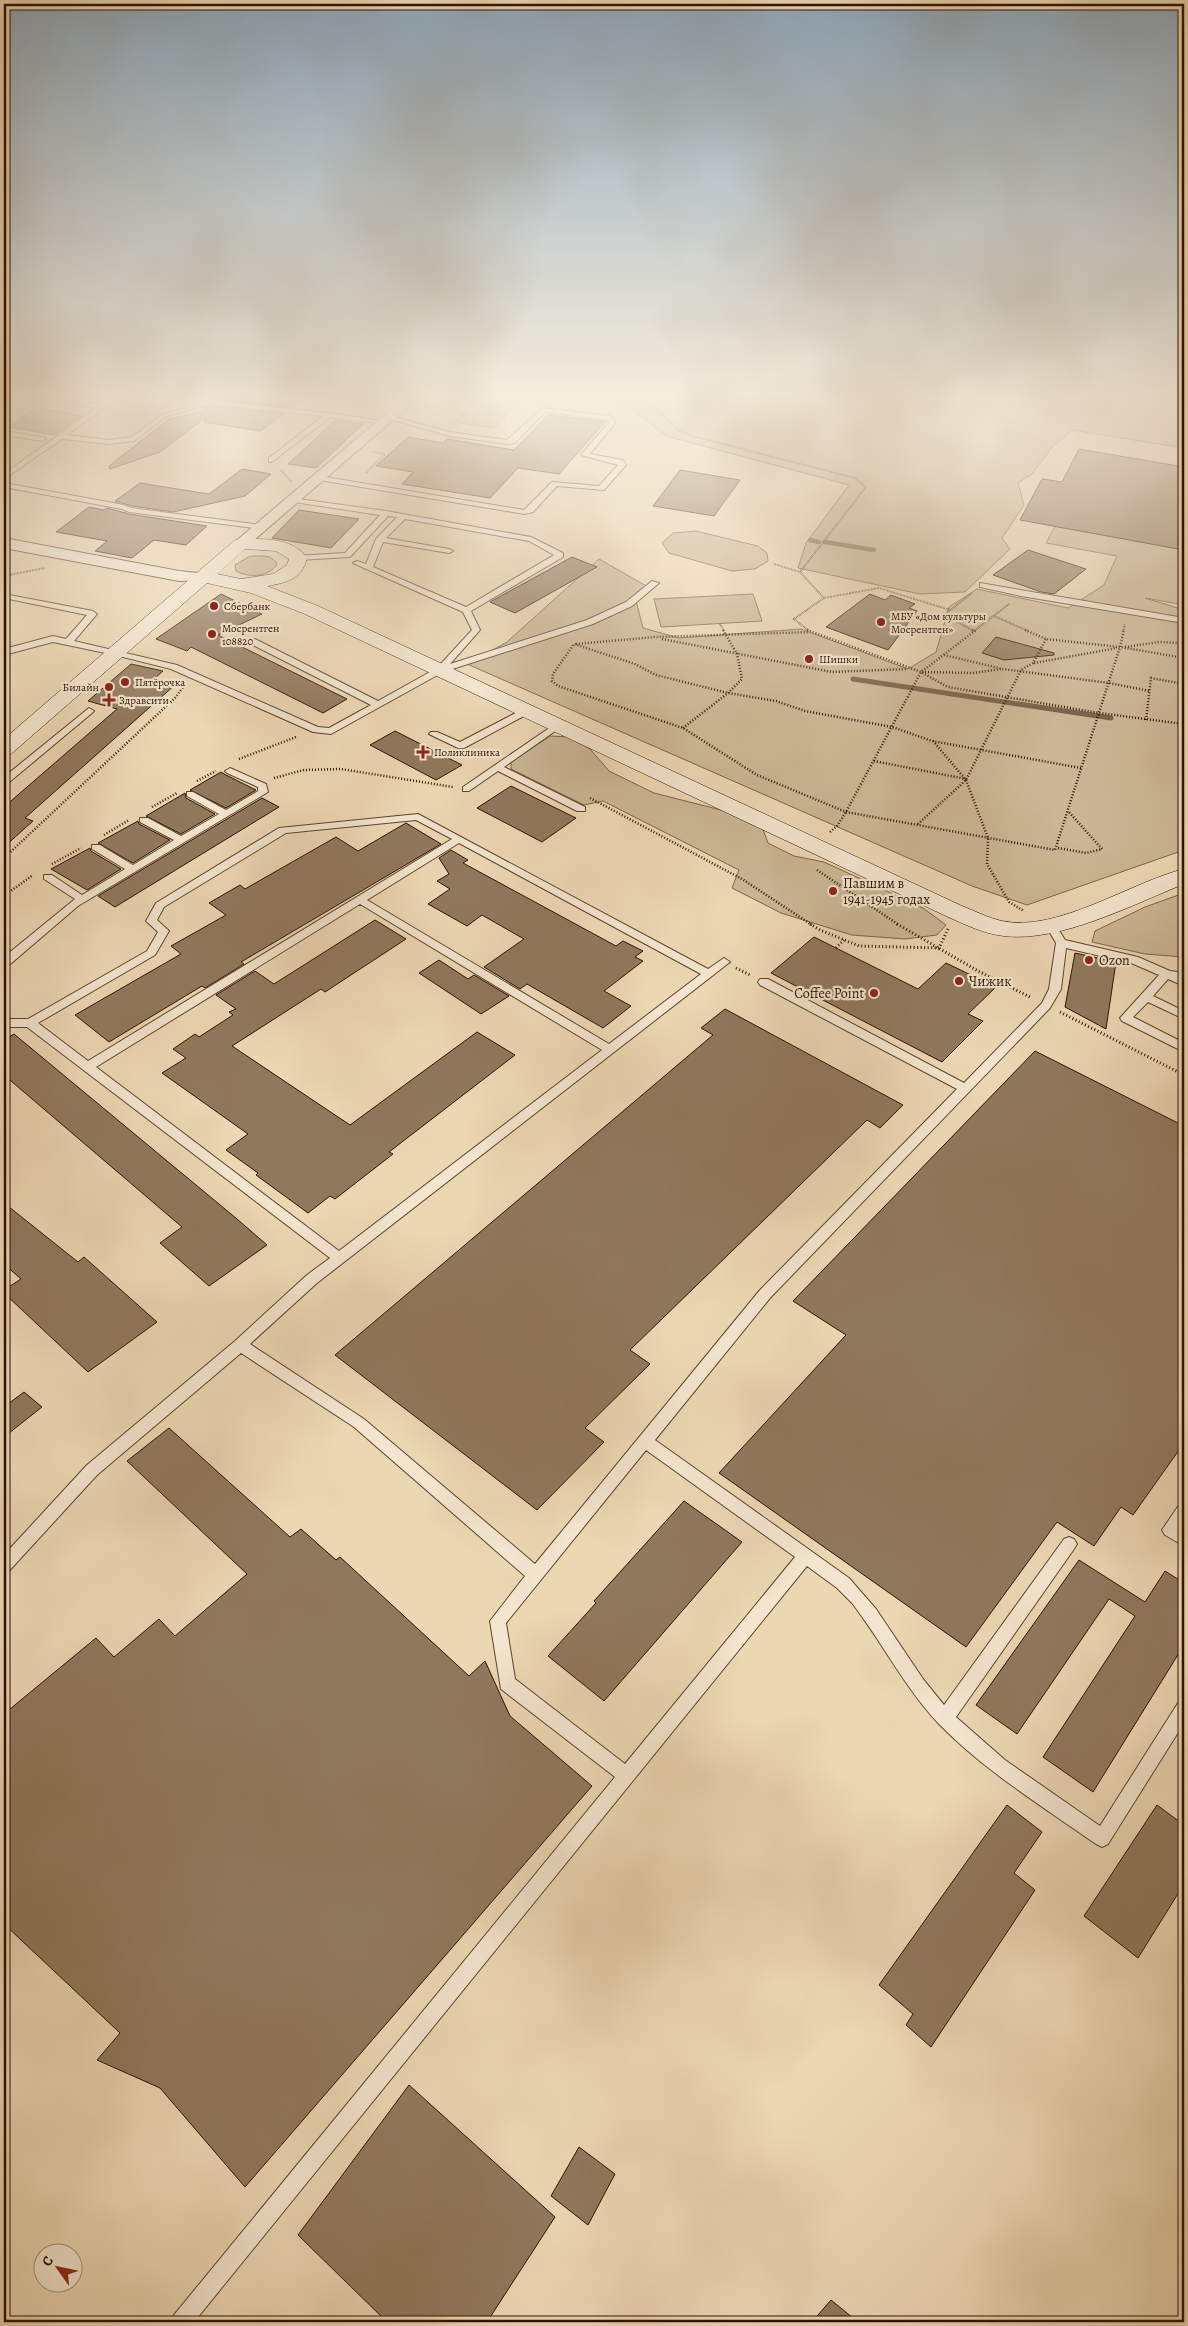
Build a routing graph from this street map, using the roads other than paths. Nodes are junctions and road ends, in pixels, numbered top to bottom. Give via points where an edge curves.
1 (105, 504) edge
2 (289, 504) edge
3 (337, 504) edge
4 (473, 504) edge
5 (536, 504) edge
6 (386, 513) junction
7 (403, 516) junction
8 (261, 527) junction
9 (380, 539) junction
10 (4, 543) edge
11 (241, 544) junction
12 (449, 551) dead end
13 (298, 558) junction
14 (357, 563) dead end
15 (368, 568) junction
16 (202, 577) junction
17 (655, 583) dead end
18 (246, 584) junction
19 (983, 585) road end
20 (4, 596) edge
21 (466, 610) junction
22 (1184, 621) edge
23 (252, 641) dead end
24 (68, 642) junction
25 (4, 652) edge
26 (115, 652) junction
27 (440, 670) junction
28 (378, 705) junction
29 (527, 710) junction
30 (89, 711) dead end
31 (558, 725) junction
32 (434, 734) dead end
33 (4, 750) edge
34 (496, 767) junction
35 (224, 770) road end
36 (5, 779) edge
37 (466, 788) road end
38 (189, 789) road end
39 (581, 809) dead end
40 (227, 814) junction
41 (144, 820) dead end
42 (459, 839) junction
43 (181, 840) junction
44 (95, 843) road end
45 (132, 869) junction
46 (44, 872) road end
47 (1184, 876) edge
48 (82, 899) junction
49 (360, 900) junction
50 (1051, 932) junction
51 (724, 962) dead end
52 (4, 963) edge
53 (709, 974) junction
54 (1166, 974) junction
55 (1184, 976) edge
56 (764, 982) dead end
57 (1184, 982) edge
58 (1146, 997) junction
59 (1184, 1015) edge
60 (30, 1022) junction
61 (4, 1023) edge
62 (1184, 1048) edge
63 (610, 1050) junction
64 (88, 1066) junction
65 (966, 1089) junction
66 (339, 1258) junction
67 (240, 1345) junction
68 (644, 1440) junction
69 (1184, 1510) edge
70 (1184, 1538) edge
71 (1069, 1544) dead end
72 (805, 1556) junction
73 (4, 1566) edge
74 (536, 1575) junction
75 (1184, 1710) edge
76 (945, 1718) junction
77 (626, 1775) junction
78 (181, 2322) edge

1 - 8 lane via 129,510
2 - 8 street
3 - 6 lane
4 - 5 lane via 525,512
6 - 7 lane
6 - 13 lane via 347,555
7 - 9 lane
7 - 21 lane via 531,539 560,555
8 - 11 street
9 - 12 lane
9 - 15 lane
10 - 16 street via 179,576
11 - 13 street via 280,547 290,550
11 - 16 street
13 - 18 street via 296,568 284,576
14 - 15 lane
15 - 21 lane
16 - 18 street
16 - 26 street
17 - 27 lane via 630,604 590,622
18 - 27 street
19 - 22 lane
20 - 24 lane via 92,614
21 - 27 lane via 476,630
23 - 28 lane
24 - 25 lane via 53,639
24 - 26 lane
26 - 28 lane via 174,667 316,730 331,731
26 - 33 street
27 - 28 lane
27 - 29 street
29 - 31 street
29 - 32 lane via 461,746
30 - 36 lane
31 - 34 lane
31 - 50 street via 962,914 1003,928
34 - 37 lane
34 - 39 lane
35 - 40 lane via 266,783 264,792
38 - 40 lane
40 - 43 lane
41 - 43 lane
42 - 49 lane
42 - 53 lane
42 - 60 lane via 418,817 282,830 160,905 151,921 164,931 151,953
43 - 45 lane
44 - 45 lane
45 - 48 lane
46 - 48 lane
47 - 50 street
48 - 52 lane
49 - 63 lane
49 - 64 lane
50 - 54 lane
50 - 65 lane via 1055,989 1046,1005
51 - 53 lane
53 - 63 lane
54 - 55 lane
54 - 57 lane
54 - 58 lane
56 - 65 lane
58 - 59 lane
58 - 62 lane via 1126,1018
60 - 61 lane
60 - 64 lane
63 - 66 lane
64 - 66 lane
65 - 68 lane via 765,1294
66 - 67 lane
67 - 73 lane via 92,1470
67 - 74 lane via 359,1422
68 - 72 lane
68 - 74 lane
69 - 70 lane via 1170,1530
71 - 76 lane
72 - 76 lane via 861,1600 920,1690
72 - 77 lane
74 - 77 lane via 498,1620 507,1683
75 - 76 lane via 1102,1838 988,1756
77 - 78 lane

